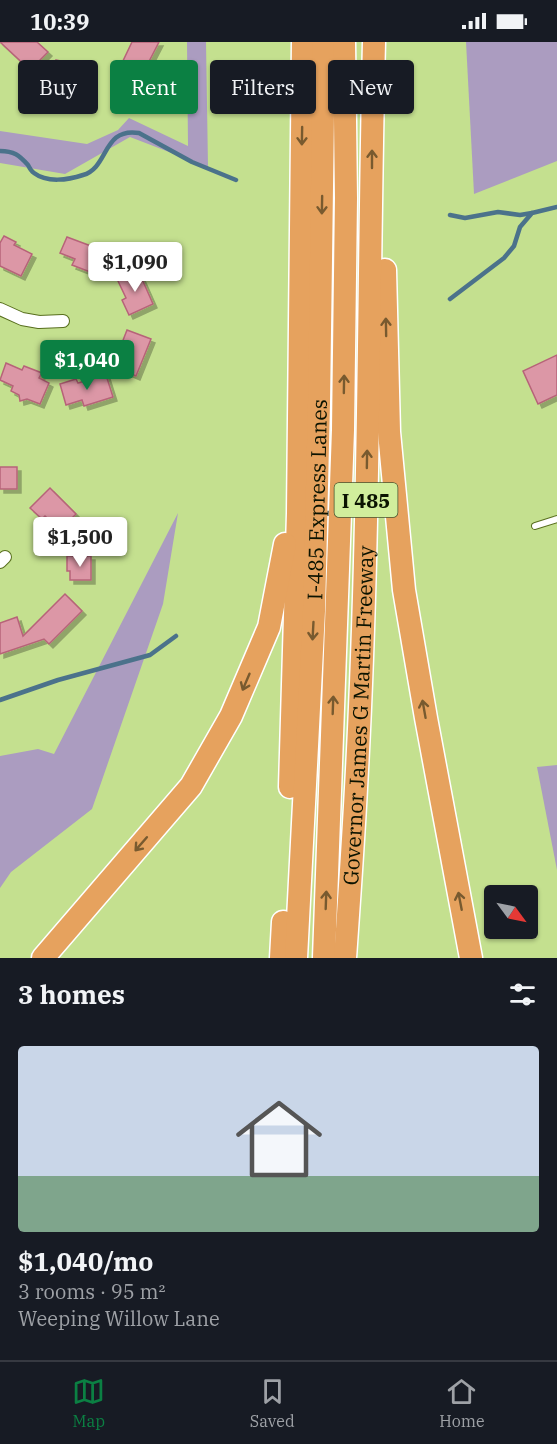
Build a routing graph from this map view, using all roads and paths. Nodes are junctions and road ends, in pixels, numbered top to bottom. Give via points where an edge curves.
1 (303, 42) edge
2 (324, 42) edge
3 (344, 42) edge
4 (374, 42) edge
5 (372, 200) junction
6 (0, 309) edge
7 (63, 321) dead end
8 (298, 441) junction
9 (557, 519) edge
10 (535, 526) dead end
11 (43, 958) edge
12 (280, 958) edge
13 (296, 958) edge
14 (324, 958) edge
15 (345, 958) edge
16 (471, 958) edge

1 -> 8 highway
2 -> 13 highway, I-485 Express Lanes / I 485 via 314,611
14 -> 3 highway, I-485 Express Lanes / I 485 via 344,430
5 -> 4 highway, Governor James G Martin Freeway / I 485
15 -> 5 highway, Governor James G Martin Freeway / I 485 via 361,653
16 -> 5 highway via 404,590 389,432 384,245
6 - 7 street via 22,319
8 -> 11 highway via 269,627 231,716 190,786
8 - 12 highway via 290,805
9 - 10 lane

